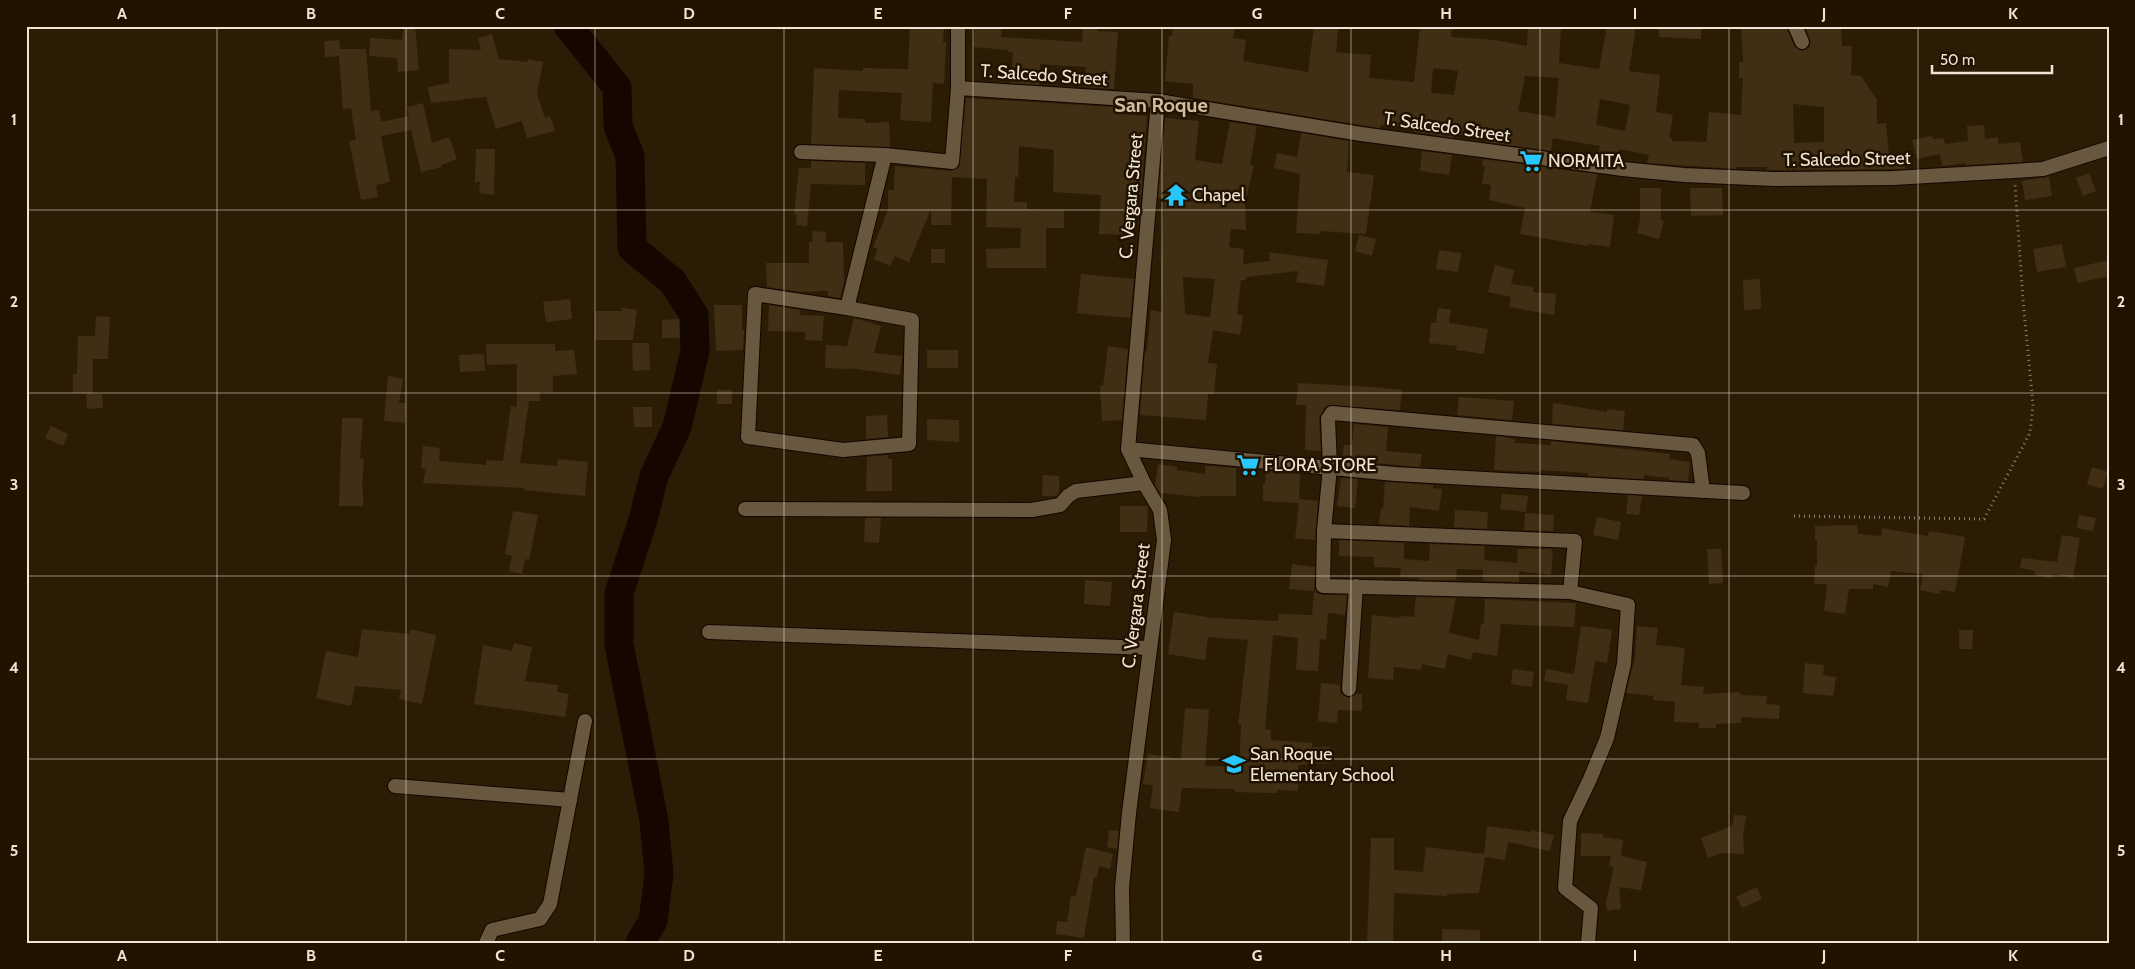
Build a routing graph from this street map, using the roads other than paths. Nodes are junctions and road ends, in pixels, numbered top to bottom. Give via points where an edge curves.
1 (958, 26) edge
2 (1795, 26) edge
3 (1802, 42) dead end
4 (958, 88) junction
5 (1158, 101) junction
6 (2109, 148) edge
7 (801, 152) dead end
8 (885, 155) junction
9 (847, 308) junction
10 (1128, 449) junction
11 (1330, 467) junction
12 (1144, 483) junction
13 (1703, 491) junction
14 (1743, 493) dead end
15 (746, 509) dead end
16 (1324, 531) junction
17 (1356, 586) junction
18 (1570, 592) junction
19 (708, 632) dead end
20 (1149, 648) junction
21 (1349, 689) dead end
22 (586, 721) dead end
23 (395, 786) dead end
24 (570, 800) junction
25 (486, 943) edge
26 (1123, 943) edge
27 (1588, 943) edge

1 - 4 street
2 - 3 street
4 - 5 street, T. Salcedo Street
4 - 8 street via 952,162
5 - 6 street, T. Salcedo Street via 1361,134 1684,175 1774,179 1883,178 2014,171 2043,169
5 - 10 street, C. Vergara Street
7 - 8 street
8 - 9 street
9 - 9 street via 755,294 748,437 843,450 910,444 912,320
10 - 11 street
10 - 12 street, C. Vergara Street
11 - 13 street via 1395,474
11 - 13 street via 1328,419 1332,413 1693,445 1698,453
11 - 16 street
12 - 15 street via 1076,491 1060,505 1032,510
12 - 20 street, C. Vergara Street via 1160,510 1164,540
13 - 14 street
16 - 17 street via 1323,586
16 - 18 street via 1575,541
17 - 18 street
17 - 21 street
18 - 27 street via 1628,605 1624,664 1607,738 1570,821 1565,888 1590,908
19 - 20 street
20 - 26 street, C. Vergara Street via 1122,888
22 - 24 street
23 - 24 street
24 - 25 street via 550,904 540,919 492,930

